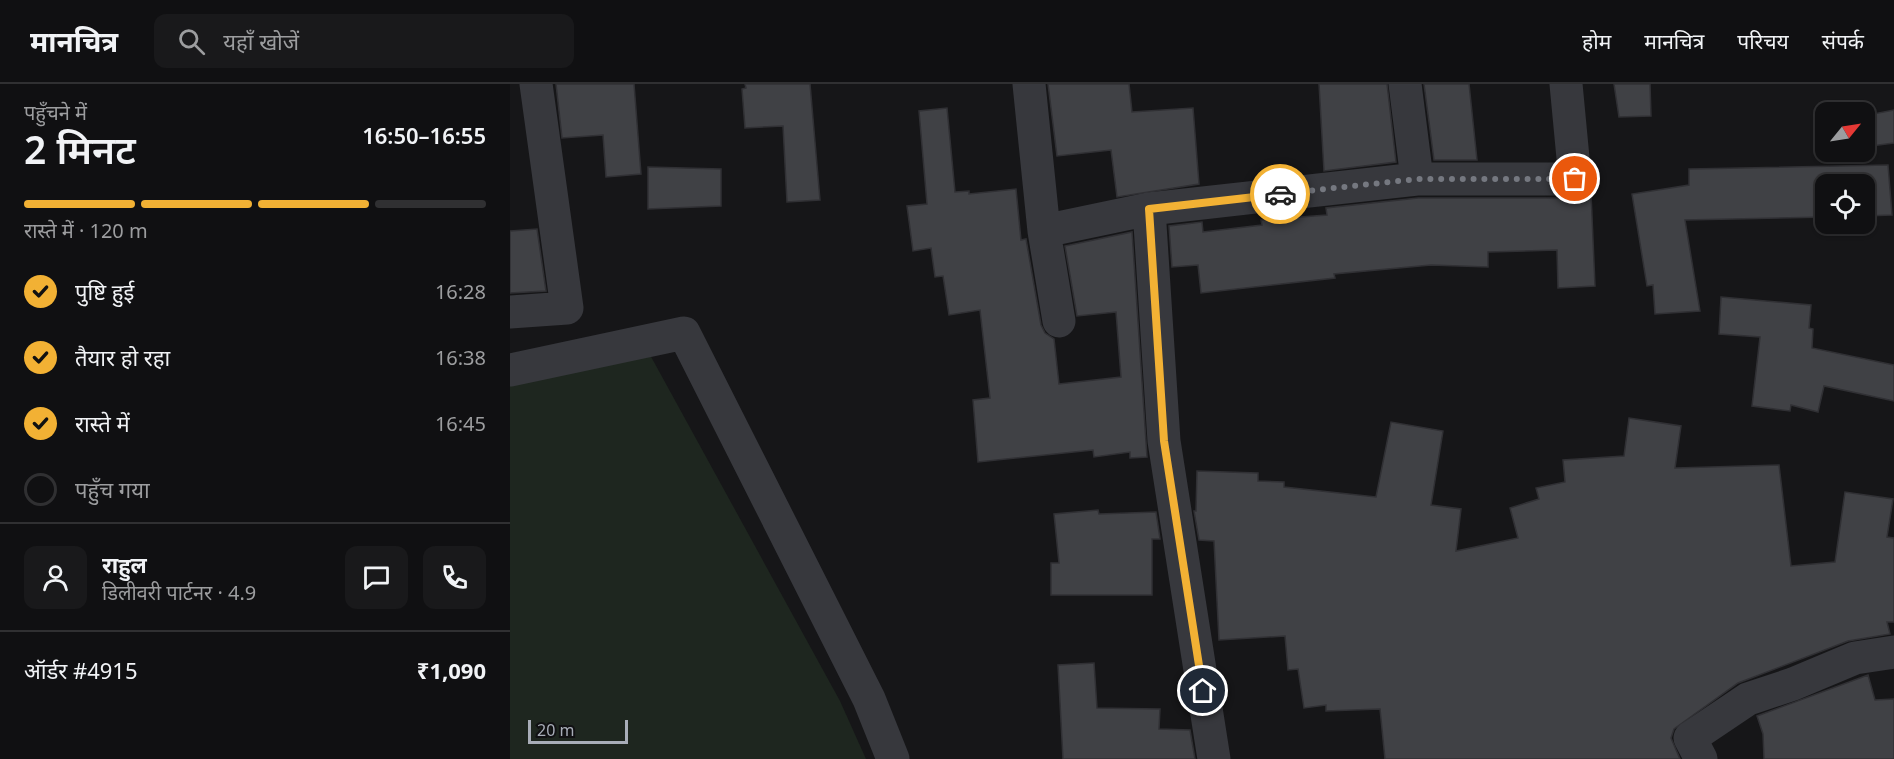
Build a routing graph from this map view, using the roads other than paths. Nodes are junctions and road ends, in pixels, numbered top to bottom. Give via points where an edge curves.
1 (536, 84) edge
2 (1029, 84) edge
3 (1405, 84) edge
4 (1566, 84) edge
5 (1417, 179) junction
6 (1149, 209) junction
7 (1044, 231) junction
8 (510, 312) edge
9 (1059, 321) dead end
10 (510, 370) edge
11 (1894, 652) edge
12 (893, 759) edge
13 (1214, 759) edge
14 (1701, 759) edge

1 - 8 street via 567,308
2 - 7 street
3 - 5 street
4 - 5 street via 1575,179
5 - 6 street
6 - 7 street
6 - 13 street via 1164,441
7 - 9 street
10 - 12 street via 684,333 869,699
11 - 14 street via 1855,658 1748,699 1690,738

